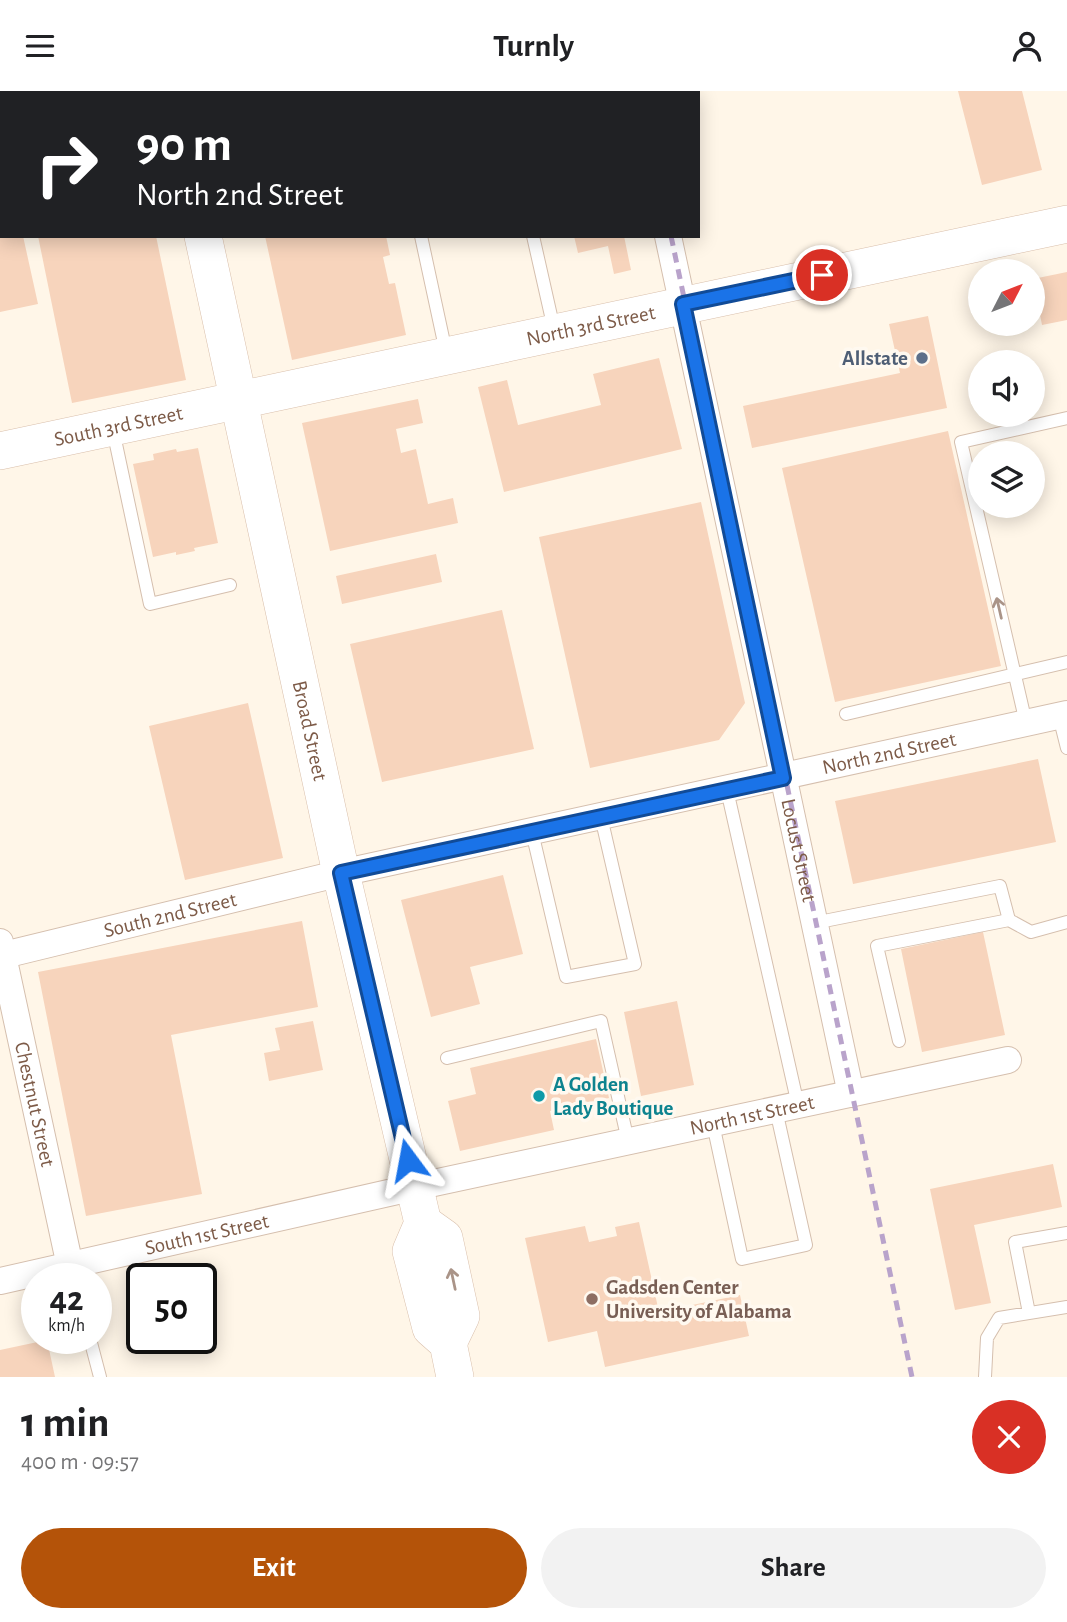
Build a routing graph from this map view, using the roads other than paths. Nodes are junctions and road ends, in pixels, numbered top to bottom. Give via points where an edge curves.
1 (1067, 223) edge
2 (204, 238) edge
3 (421, 238) edge
4 (533, 238) edge
5 (668, 238) edge
6 (683, 304) junction
7 (555, 333) junction
8 (447, 356) junction
9 (237, 399) junction
10 (1067, 418) edge
11 (112, 426) junction
12 (0, 451) edge
13 (230, 585) dead end
14 (1067, 662) edge
15 (1014, 674) junction
16 (846, 714) dead end
17 (1063, 715) edge
18 (1026, 723) junction
19 (1067, 748) edge
20 (783, 778) junction
21 (727, 790) junction
22 (601, 817) junction
23 (532, 832) junction
24 (341, 873) junction
25 (1009, 920) junction
26 (814, 922) junction
27 (1067, 922) edge
28 (1, 951) edge
29 (899, 1041) dead end
30 (447, 1058) dead end
31 (1008, 1060) dead end
32 (851, 1094) junction
33 (787, 1108) junction
34 (713, 1123) junction
35 (628, 1141) junction
36 (415, 1187) junction
37 (1067, 1233) edge
38 (69, 1263) edge
39 (111, 1263) edge
40 (21, 1279) edge
41 (0, 1281) edge
42 (1067, 1307) edge
43 (1029, 1313) junction
44 (94, 1354) edge
45 (451, 1360) edge
46 (100, 1377) edge
47 (985, 1377) edge

1 - 6 main road, North 3rd Street
2 - 9 main road, Broad Street
3 - 8 lane
4 - 7 lane
5 - 6 street, Locust Street
6 - 7 main road, North 3rd Street
6 - 20 street, Locust Street
7 - 8 main road, North 3rd Street
8 - 9 main road, North 3rd Street
9 - 11 main road, South 3rd Street
9 - 24 main road, Broad Street
15 -> 10 lane via 961,442
11 - 12 main road, South 3rd Street
11 - 13 lane via 150,604
14 - 15 lane
15 - 16 lane
15 - 18 lane
17 - 18 street, North 2nd Street
17 - 19 lane
18 - 20 street, North 2nd Street
20 - 21 street, North 2nd Street
20 - 26 street, Locust Street
21 - 22 street, North 2nd Street
21 - 33 lane
22 - 23 street, North 2nd Street
22 - 23 lane via 635,964 566,977
23 - 24 street, North 2nd Street
24 - 28 street, South 2nd Street
24 - 36 main road, Broad Street
25 - 26 lane via 1000,886
25 - 27 lane via 1031,932
25 - 29 lane via 877,946
26 - 32 street, Locust Street
28 - 38 street, Chestnut Street
30 - 35 lane via 601,1021
31 - 32 street, North 1st Street
32 - 33 street, North 1st Street
33 - 34 street, North 1st Street
33 - 34 lane via 806,1245 743,1259
34 - 35 street, North 1st Street
35 - 36 street, North 1st Street
36 - 39 street, South 1st Street
36 - 45 main road, Broad Street via 423,1223 411,1251 431,1328
37 - 43 lane via 1015,1242
40 - 41 street, South 1st Street
42 - 43 lane
43 - 47 lane via 999,1318 987,1338
44 - 46 lane

